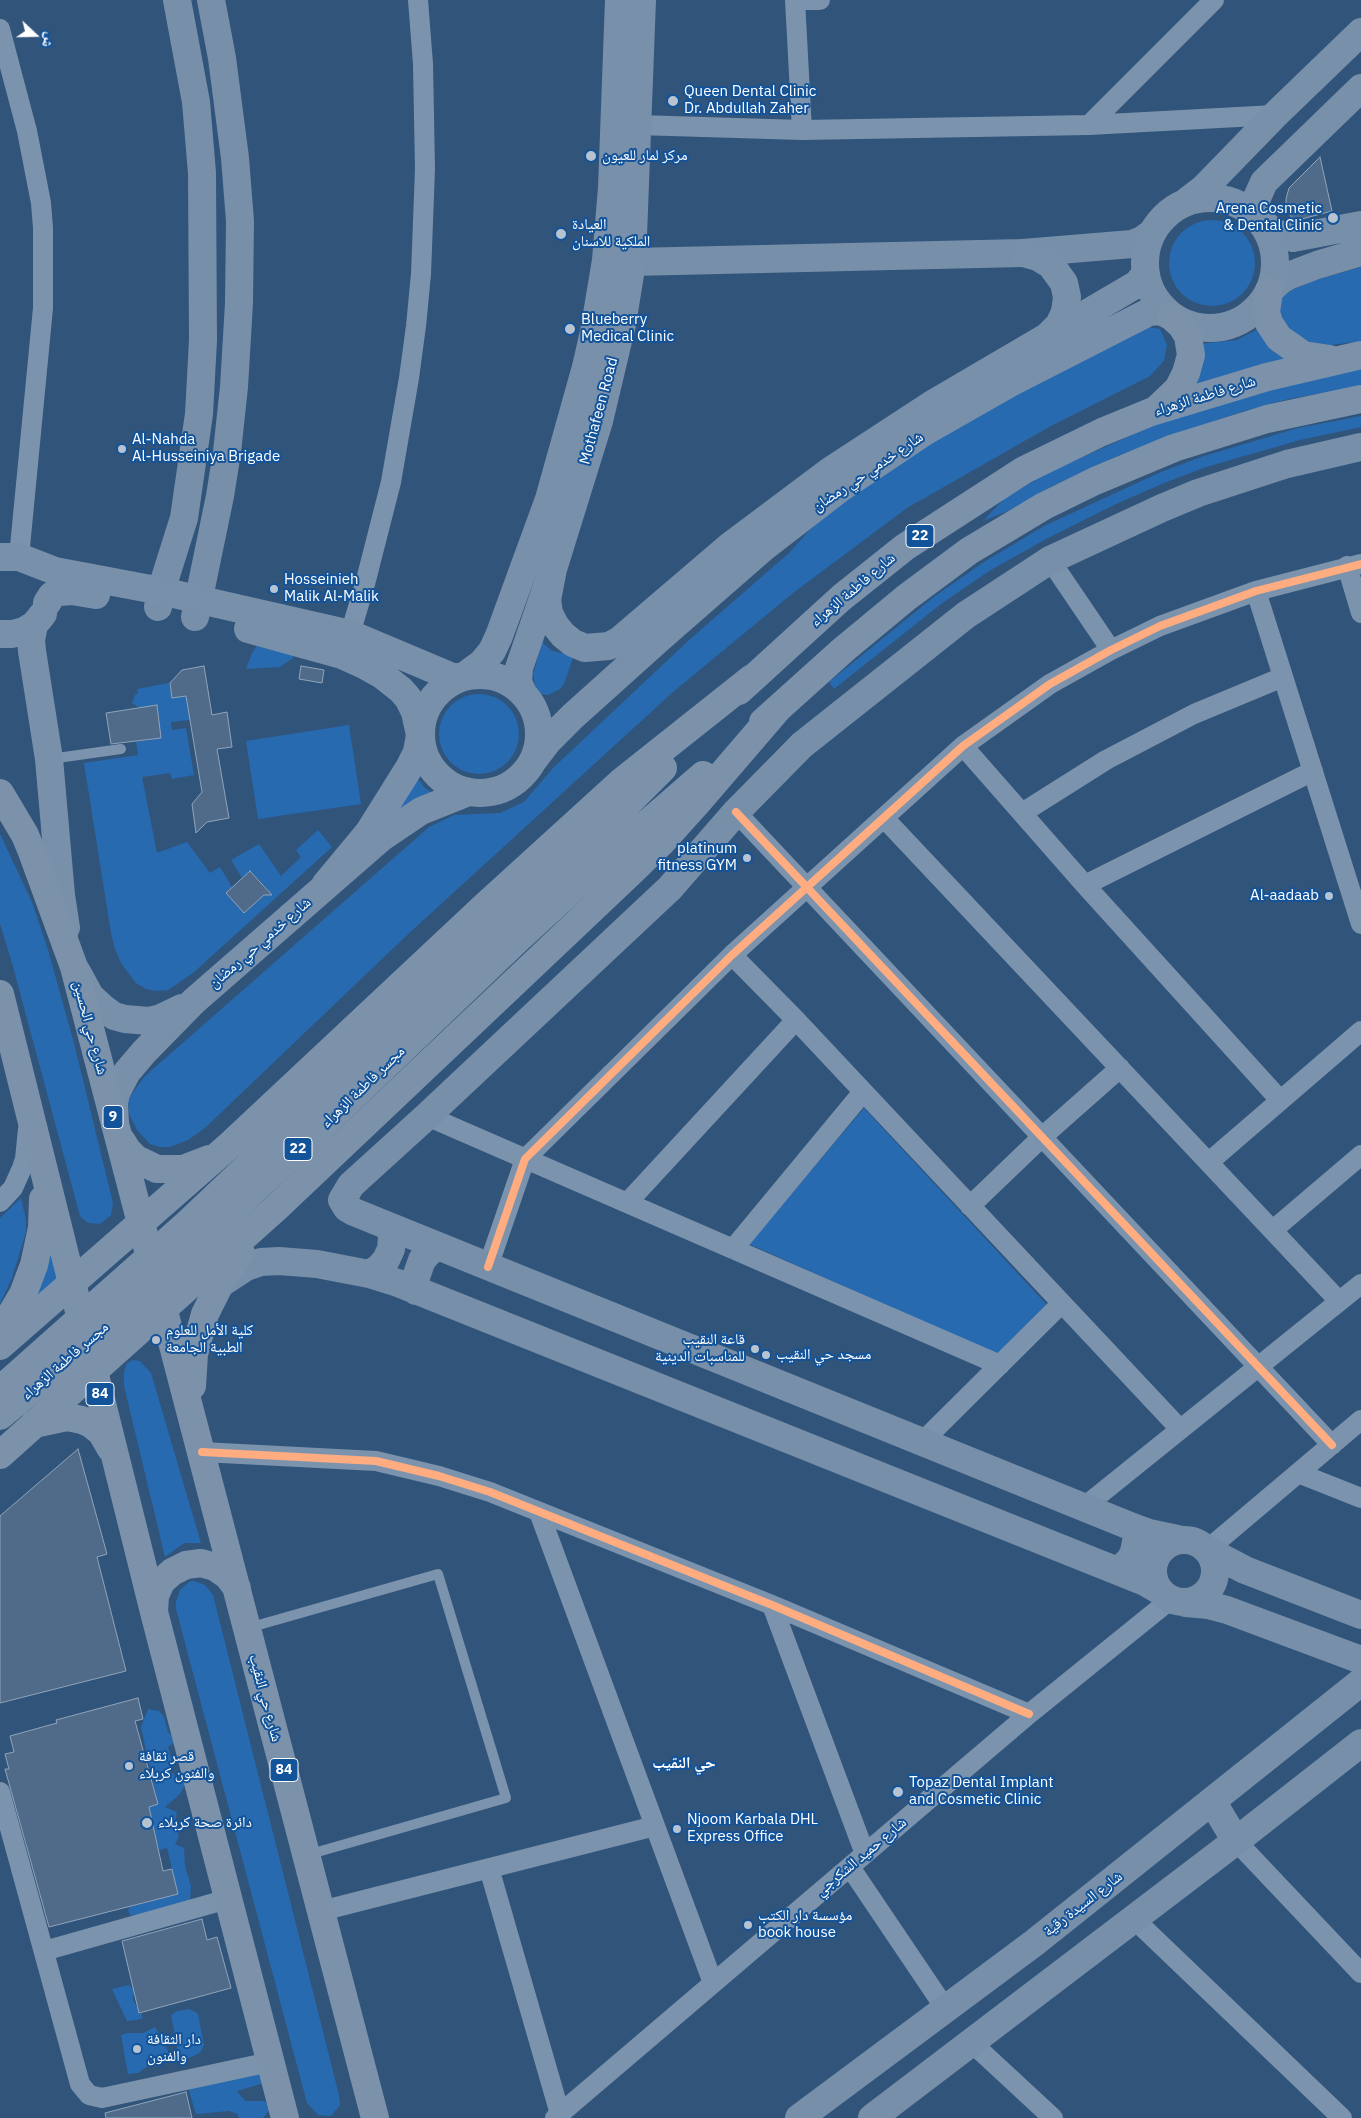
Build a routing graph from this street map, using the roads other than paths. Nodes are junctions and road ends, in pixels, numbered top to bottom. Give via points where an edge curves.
1 (177, 0) edge
2 (211, 0) edge
3 (418, 0) edge
4 (619, 0) edge
5 (642, 0) edge
6 (795, 0) edge
7 (820, 0) edge
8 (1214, 0) edge
9 (0, 29) edge
10 (1361, 32) edge
11 (1357, 95) edge
12 (1275, 116) junction
13 (638, 124) junction
14 (1089, 125) junction
15 (802, 130) junction
16 (1300, 145) junction
17 (1187, 201) junction
18 (1263, 223) junction
19 (1361, 225) edge
20 (1152, 233) junction
21 (1361, 252) edge
22 (1023, 253) junction
23 (632, 262) junction
24 (1145, 270) junction
25 (1269, 291) junction
26 (204, 300) junction
27 (239, 303) junction
28 (1171, 316) junction
29 (1044, 339) junction
30 (1357, 356) edge
31 (1361, 400) edge
32 (1151, 412) junction
33 (1361, 447) edge
34 (15, 558) edge
35 (1050, 560) junction
36 (1354, 565) edge
37 (553, 569) junction
38 (1256, 591) junction
39 (160, 599) junction
40 (197, 608) junction
41 (1361, 613) edge
42 (41, 614) junction
43 (635, 627) junction
44 (0, 634) edge
45 (350, 634) junction
46 (1111, 650) junction
47 (463, 677) junction
48 (1283, 677) junction
49 (752, 678) junction
50 (525, 696) junction
51 (776, 710) junction
52 (420, 735) junction
53 (963, 746) junction
54 (121, 749) dead end
55 (49, 759) junction
56 (532, 762) junction
57 (1313, 771) junction
58 (0, 793) edge
59 (466, 793) junction
60 (736, 812) junction
61 (1022, 813) junction
62 (884, 818) junction
63 (581, 866) junction
64 (1354, 878) edge
65 (325, 885) junction
66 (1085, 885) junction
67 (807, 887) junction
68 (1361, 924) edge
69 (732, 955) junction
70 (74, 966) junction
71 (0, 994) edge
72 (194, 1001) junction
73 (796, 1020) junction
74 (1361, 1031) edge
75 (1120, 1068) junction
76 (863, 1092) junction
77 (1280, 1100) junction
78 (28, 1107) junction
79 (428, 1116) junction
80 (115, 1125) junction
81 (1042, 1137) junction
82 (231, 1144) junction
83 (1361, 1155) edge
84 (524, 1159) junction
85 (41, 1160) junction
86 (1209, 1162) junction
87 (0, 1202) edge
88 (627, 1203) junction
89 (970, 1206) junction
90 (276, 1208) junction
91 (141, 1223) junction
92 (390, 1227) junction
93 (1272, 1230) junction
94 (438, 1246) junction
95 (733, 1249) junction
96 (488, 1267) junction
97 (369, 1274) junction
98 (72, 1284) junction
99 (220, 1284) junction
100 (1361, 1284) edge
101 (416, 1291) junction
102 (1339, 1301) junction
103 (1061, 1304) junction
104 (164, 1309) junction
105 (0, 1333) edge
106 (0, 1346) edge
107 (1000, 1365) junction
108 (1258, 1366) junction
109 (94, 1372) junction
110 (0, 1389) edge
111 (0, 1416) edge
112 (1361, 1420) edge
113 (194, 1422) junction
114 (34, 1424) junction
115 (1180, 1430) junction
116 (922, 1442) junction
117 (1332, 1445) junction
118 (202, 1452) junction
119 (2, 1453) edge
120 (116, 1458) junction
121 (1298, 1473) junction
122 (1361, 1498) edge
123 (1084, 1507) junction
124 (539, 1512) junction
125 (1135, 1528) junction
126 (1182, 1540) junction
127 (1207, 1550) junction
128 (1245, 1570) junction
129 (1118, 1571) junction
130 (237, 1588) junction
131 (1171, 1597) junction
132 (772, 1605) junction
133 (1227, 1610) junction
134 (154, 1612) junction
135 (1361, 1616) edge
136 (247, 1628) junction
137 (1310, 1641) junction
138 (1361, 1660) edge
139 (1361, 1682) edge
140 (1339, 1700) junction
141 (1029, 1714) junction
142 (1361, 1743) edge
143 (0, 1792) edge
144 (1212, 1802) junction
145 (655, 1826) junction
146 (1236, 1841) junction
147 (306, 1855) junction
148 (858, 1860) junction
149 (489, 1868) junction
150 (228, 1899) junction
151 (321, 1911) junction
152 (1133, 1918) junction
153 (44, 1952) junction
154 (1361, 1973) edge
155 (714, 1983) junction
156 (946, 2008) junction
157 (972, 2043) junction
158 (270, 2062) junction
159 (558, 2116) edge
160 (877, 2117) edge
161 (285, 2118) edge
162 (375, 2118) edge
163 (799, 2118) edge
164 (1053, 2118) edge
165 (1342, 2118) edge

1 - 26 main road via 196,102
2 - 27 main road via 235,158 240,221
3 - 45 street via 425,169 416,326 391,482
4 - 47 main road, Mothafeen Road via 607,251 586,367 550,499 508,612 492,650 482,663
5 - 13 main road, Mothafeen Road
6 - 7 street
6 - 15 street
8 - 14 street
9 - 34 street via 34,160 44,228 43,308
10 - 12 main road
11 - 16 main road
12 - 14 street
12 - 16 main road via 1269,128 1272,140 1282,148
12 - 17 main road
13 - 15 street
13 - 23 main road, Mothafeen Road
14 - 15 street
16 - 18 main road via 1259,191 1256,208
17 - 18 main road via 1203,197 1228,200 1251,211
17 - 20 main road via 1165,215
18 - 19 main road via 1275,233 1293,238
18 - 25 main road via 1276,256 1275,274
20 - 22 main road via 1132,244
20 - 24 main road via 1146,251
21 - 25 main road via 1288,276
22 - 23 main road
22 - 24 main road via 1139,262
22 - 29 main road via 1051,265 1066,290 1062,319
23 - 37 main road, Mothafeen Road via 622,324 601,413
24 - 28 main road via 1149,287 1158,303
24 - 29 main road via 1137,284
25 - 28 main road via 1259,307 1244,320 1226,327 1207,329 1188,325
25 - 30 highway via 1267,318 1286,345 1311,357
26 - 27 main road
26 - 39 main road via 202,376 195,449 184,518
27 - 40 main road via 234,387 220,496
28 - 32 highway via 1188,336 1191,349 1189,364 1178,389
28 - 56 main road, شارع خدمي حي رمضان via 1154,311 1141,316 1001,388 883,459 763,548 624,670 556,733
29 - 43 main road via 934,403 830,471 730,546
30 - 32 highway, شارع فاطمة الزهراء / 22 via 1267,377
31 - 51 highway, 22 via 1267,419 1183,446 1138,462 1044,506 969,551 907,597
32 - 49 highway, شارع فاطمة الزهراء / 22 via 1024,470 938,524 841,598
33 - 35 main road via 1286,464 1198,493
34 - 39 main road
34 - 42 main road, شارع حي الحسين via 40,571 44,579 47,586
35 - 46 street
35 - 60 main road via 966,615 866,693 802,745
36 - 38 street
36 - 41 street
37 - 43 main road via 547,600 549,613 558,630 573,643 585,648 609,646
37 - 50 main road, Mothafeen Road via 519,668 518,682
38 - 46 street via 1160,626
38 - 48 street
39 - 40 main road
39 - 42 main road via 64,591 52,595
40 - 45 main road
40 - 52 main road via 274,636 342,655 382,675 408,698
42 - 44 main road via 24,631
42 - 55 main road, شارع حي الحسين via 31,640
43 - 50 main road via 563,702 545,707
45 - 47 main road via 448,676
46 - 53 street via 1050,684
47 - 50 main road via 495,676
47 - 52 main road via 446,685 432,698 423,716
48 - 57 street
48 - 61 street via 1194,714 1106,760
49 - 63 highway, شارع فاطمة الزهراء / 22
49 - 82 highway via 621,782
50 - 56 main road via 536,714 539,730
51 - 63 highway, 22
51 - 90 highway via 662,842
52 - 59 main road via 424,754 433,772 448,785
52 - 65 main road via 414,759 395,793 369,832
53 - 61 street
53 - 62 street
54 - 55 lane
55 - 70 main road, شارع حي الحسين via 62,895
56 - 59 main road via 521,778 504,789 486,794
57 - 64 street
57 - 66 street
58 - 70 highway, 9 via 25,835
59 - 65 main road via 435,804 407,820
60 - 67 street
60 - 79 main road via 670,888
61 - 66 street
62 - 67 street
62 - 75 street
63 - 110 highway, مجسر فاطمة الزهراء / 22, bridge
63 - 111 highway, مجسر فاطمة الزهراء / 22, bridge via 518,939 295,1152 62,1364
64 - 68 street
65 - 72 main road, شارع خدمي حي رمضان
66 - 77 street
67 - 69 street
67 - 81 street
69 - 73 street
69 - 84 street
70 - 72 main road via 90,996 114,1016 149,1021
70 - 80 highway, شارع حي الحسين / 9
71 - 78 highway
72 - 80 main road via 127,1072 116,1093
73 - 76 street
73 - 88 street
74 - 77 street
75 - 81 street
75 - 86 street
76 - 89 street
76 - 95 street
77 - 86 street
78 - 85 highway
78 - 87 street via 25,1159 13,1188
79 - 84 street
79 - 92 main road via 344,1194 342,1200 347,1208
80 - 82 highway via 128,1151 136,1159 157,1169 189,1167
80 - 91 highway, شارع حي الحسين / 9
81 - 89 street
81 - 108 street
82 - 90 highway via 212,1171 210,1188 216,1204 228,1216 245,1221 262,1218
82 - 91 highway
83 - 93 street
84 - 88 street
84 - 96 street
85 - 98 highway
85 - 105 highway via 43,1208 38,1249 23,1294
86 - 93 street
88 - 95 street
89 - 103 street
90 - 99 highway
90 - 104 highway
91 - 98 highway
91 - 104 highway, شارع حي الحسين / 9
92 - 94 main road
92 - 97 main road via 391,1249 386,1260
93 - 102 street
94 - 96 main road
94 - 101 main road via 422,1260 415,1280
95 - 107 street
96 - 116 main road
97 - 99 main road via 279,1260 246,1267
97 - 101 main road
98 - 106 highway
98 - 109 highway, 84
99 - 113 highway via 204,1314 196,1344 192,1376
100 - 102 street
101 - 129 main road
102 - 108 street
103 - 107 street
103 - 115 street
104 - 109 highway
104 - 113 highway, شارع حي الحسين / 84
107 - 116 street
108 - 115 street
108 - 117 street
109 - 114 highway
109 - 120 highway, 84
110 - 119 highway via 14,1404 18,1424 17,1435
112 - 117 street
113 - 118 highway, شارع حي النقيب / 84
114 - 119 highway
114 - 120 highway via 67,1418 86,1421 101,1432
115 - 123 street
116 - 123 main road
117 - 121 street
118 - 124 street via 376,1461 439,1476
118 - 130 highway, شارع حي النقيب / 84
120 - 134 highway, 84
121 - 122 street
121 - 127 street
123 - 125 main road
124 - 132 street
124 - 145 street
125 - 126 main road
125 - 129 main road via 1134,1552
126 - 127 main road via 1196,1542
126 - 131 main road via 1171,1542 1162,1549 1153,1569 1154,1580
127 - 128 main road
127 - 131 main road via 1214,1563 1215,1576 1209,1589 1199,1599
128 - 133 main road via 1234,1572 1220,1589 1221,1601
128 - 135 main road
129 - 131 main road
130 - 134 highway via 215,1567 201,1563 186,1565 161,1582 155,1596
130 - 136 highway, شارع حي النقيب / 84
131 - 133 main road
131 - 141 street, شارع حميد الشكرجي
132 - 141 street
132 - 148 street
133 - 137 main road
134 - 150 highway, 84
136 - 147 highway, شارع حي النقيب / 84
136 - 147 lane via 438,1574 506,1798
137 - 138 main road
137 - 140 main road via 1329,1656 1335,1666 1339,1677
139 - 140 main road, شارع السيدة رقية
140 - 144 main road, شارع السيدة رقية
141 - 148 street, شارع حميد الشكرجي
142 - 146 main road
143 - 153 street
144 - 146 main road
144 - 156 main road, شارع السيدة رقية
145 - 149 street
145 - 155 street
146 - 152 main road
146 - 154 street
147 - 151 highway, شارع حي النقيب / 84
148 - 155 street, شارع حميد الشكرجي
148 - 156 street
149 - 151 street
149 - 159 street
150 - 153 street
150 - 158 highway, 84
151 - 162 highway, شارع حي النقيب / 84
152 - 157 main road
152 - 165 street
153 - 158 street via 80,2084 89,2095 102,2098
155 - 159 street, شارع حميد الشكرجي
156 - 157 main road
156 - 163 main road, شارع السيدة رقية
157 - 160 main road
157 - 164 street
158 - 161 highway, 84

